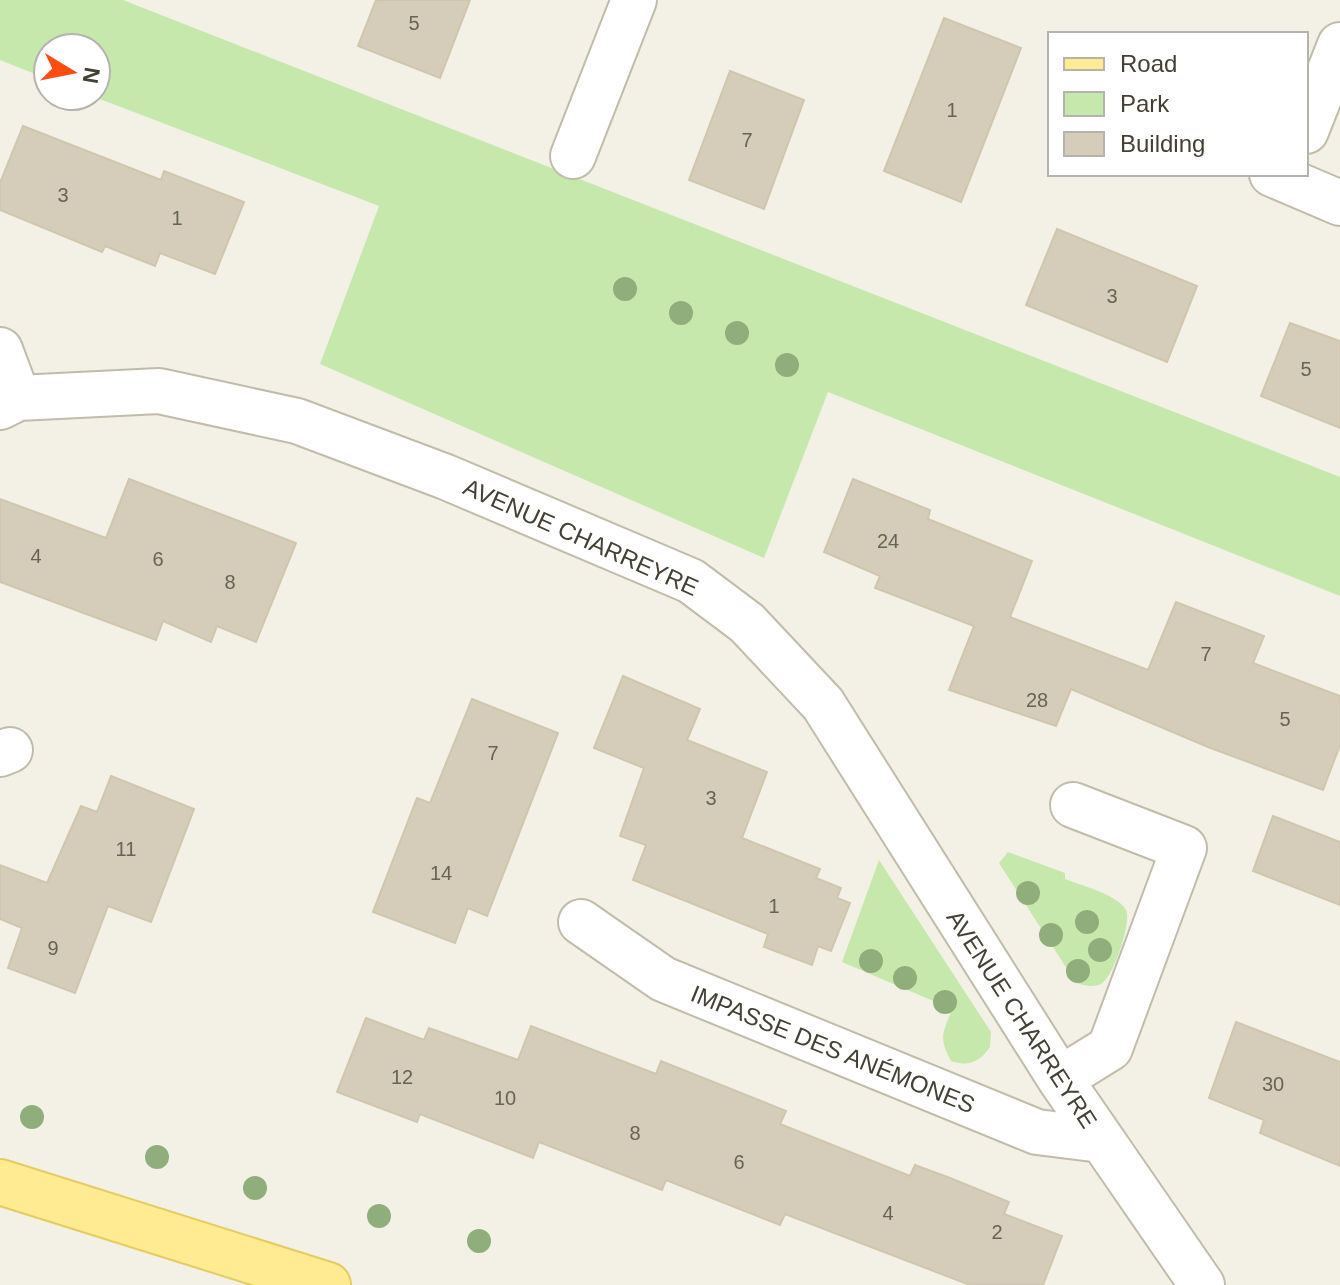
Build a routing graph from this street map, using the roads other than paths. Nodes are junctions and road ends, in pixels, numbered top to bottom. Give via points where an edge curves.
1 (634, 0) edge
2 (1340, 45) edge
3 (1308, 126) edge
4 (573, 156) dead end
5 (1283, 176) edge
6 (1340, 203) edge
7 (0, 350) edge
8 (9, 403) edge
9 (1073, 805) dead end
10 (581, 922) dead end
11 (1060, 1079) junction
12 (1101, 1140) junction
13 (0, 1182) edge
14 (328, 1285) edge
15 (1202, 1285) edge

1 - 4 street
2 - 3 street
5 - 6 street
7 - 8 street
8 - 11 street, AVENUE CHARREYRE via 159,391 297,421 446,477 691,581 747,623 823,704
9 - 11 street via 1184,848 1110,1048
10 - 12 street, IMPASSE DES ANÉMONES via 663,979 1037,1132
11 - 12 street, AVENUE CHARREYRE
12 - 15 street, AVENUE CHARREYRE
13 - 14 main road

